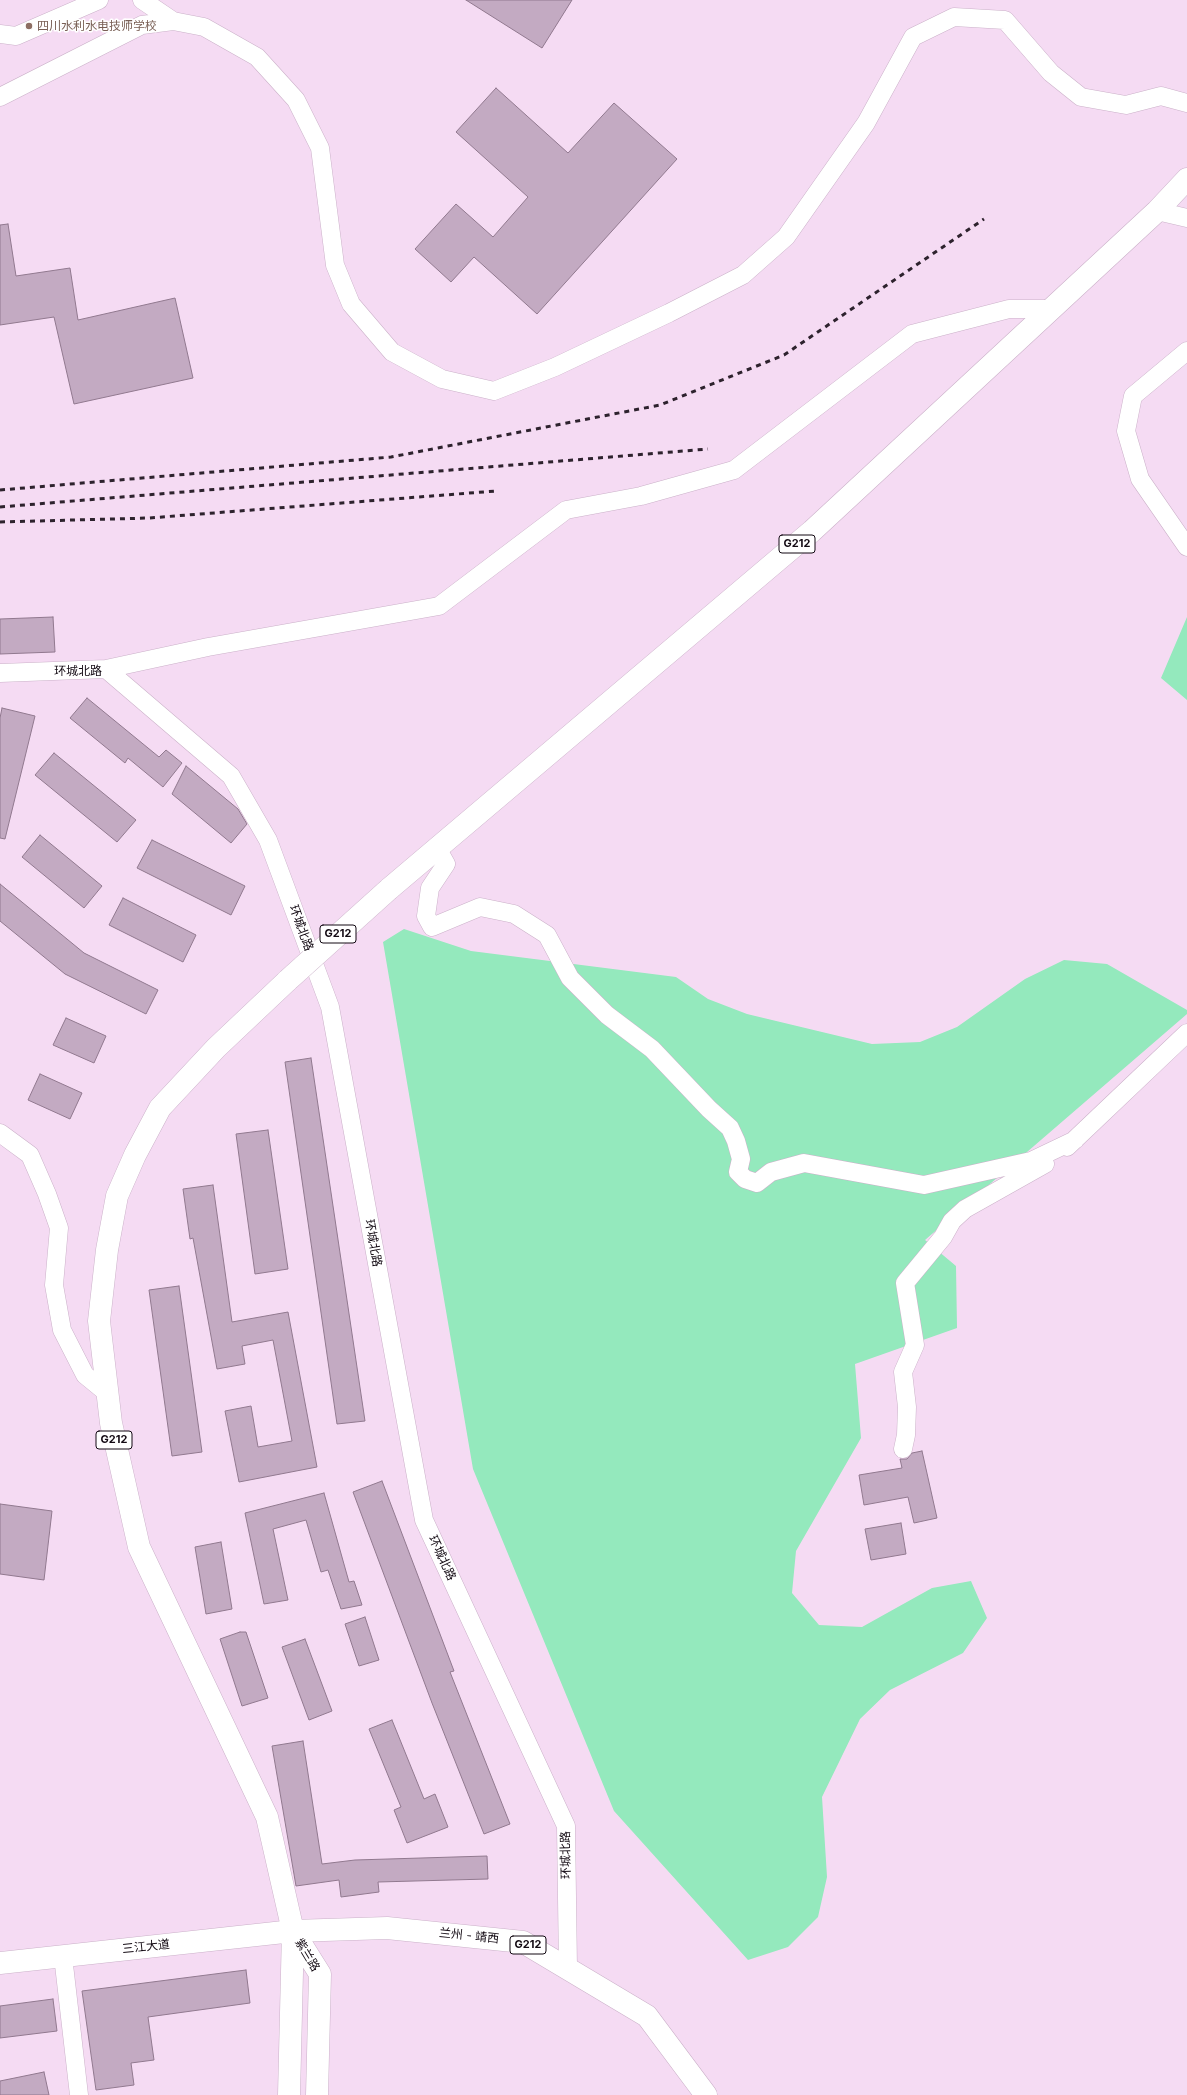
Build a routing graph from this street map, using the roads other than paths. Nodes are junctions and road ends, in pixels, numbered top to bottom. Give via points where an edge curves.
1 (99, 0) edge
2 (155, 3) edge
3 (173, 21) junction
4 (0, 34) edge
5 (0, 97) edge
6 (1187, 102) edge
7 (1187, 179) edge
8 (1157, 211) junction
9 (1187, 218) edge
10 (1052, 309) junction
11 (1187, 351) edge
12 (1187, 547) edge
13 (106, 670) junction
14 (0, 673) edge
15 (437, 848) junction
16 (1187, 1033) edge
17 (0, 1133) edge
18 (1075, 1140) junction
19 (107, 1393) junction
20 (902, 1449) dead end
21 (293, 1931) junction
22 (63, 1956) junction
23 (0, 1963) edge
24 (568, 1969) junction
25 (79, 2095) edge
26 (289, 2095) edge
27 (316, 2095) edge
28 (706, 2095) edge

1 - 4 street via 16,36
2 - 3 street
3 - 5 street via 142,25
3 - 6 street via 204,27 257,57 296,100 320,148 335,265 351,304 392,352 442,379 494,391 554,367 743,275 791,231 866,123 913,37 954,17 1005,20 1050,73 1081,96 1126,105 1161,96
7 - 8 main road, G212
8 - 9 street
8 - 10 main road, G212
10 - 13 street via 1008,310 912,334 734,470 641,496 566,510 439,606 208,647
10 - 15 main road, G212 via 812,531
11 - 12 street via 1133,396 1126,430 1140,478
13 - 14 street, 环城北路
13 - 24 street, 环城北路 via 231,776 268,840 330,1007 424,1520 566,1826
15 - 18 street via 446,864 430,888 426,916 432,927 480,907 514,914 547,935 570,978 607,1015 652,1049 708,1109 730,1128 741,1159 738,1172 745,1179 757,1182 771,1172 804,1163 924,1185 1031,1161
15 - 19 main road, G212, bridge via 288,980 216,1048 160,1108 117,1196 98,1321
16 - 18 street
17 - 19 street via 30,1155 59,1228 54,1285 62,1330 85,1375
18 - 20 street via 1049,1162 964,1209 905,1283 915,1345 903,1372 906,1435
19 - 21 main road, G212 via 114,1438 139,1548 267,1817
21 - 22 main road, 三江大道
21 - 24 main road, 兰州 - 靖西 / G212 via 387,1928 523,1942
21 - 26 main road, 紫兰路
21 - 27 main road, 紫兰路 via 320,1974
22 - 23 main road, 三江大道
22 - 25 street
24 - 28 main road, 兰州 - 靖西 / G212 via 647,2016

